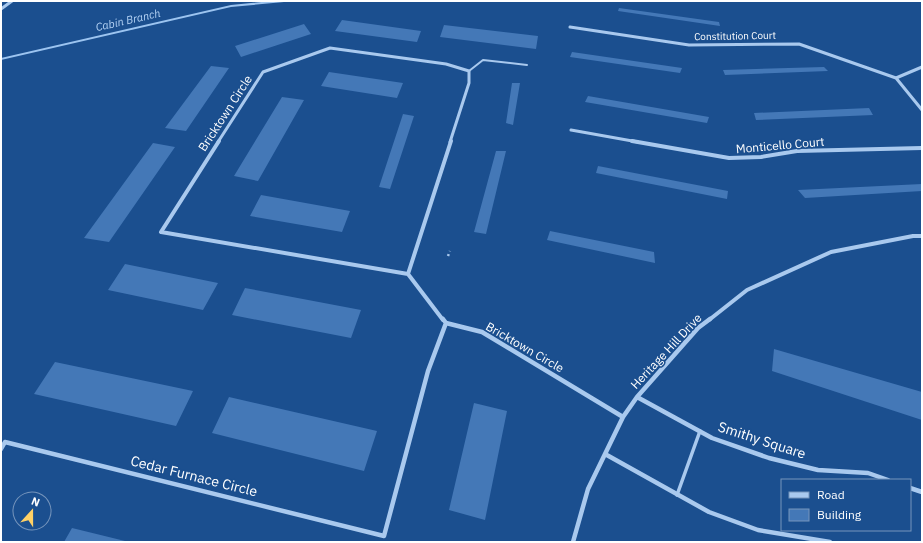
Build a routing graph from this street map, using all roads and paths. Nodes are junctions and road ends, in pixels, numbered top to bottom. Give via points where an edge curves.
1 (12, 1) edge
2 (1, 9) edge
3 (570, 27) dead end
4 (527, 65) dead end
5 (922, 67) edge
6 (469, 71) junction
7 (896, 78) junction
8 (922, 110) edge
9 (570, 130) dead end
10 (922, 148) edge
11 (922, 236) edge
12 (450, 251) dead end
13 (448, 256) dead end
14 (408, 274) junction
15 (446, 323) junction
16 (638, 397) junction
17 (623, 417) junction
18 (700, 431) junction
19 (1, 448) edge
20 (605, 454) junction
21 (885, 479) edge
22 (911, 488) edge
23 (922, 492) edge
24 (677, 494) junction
25 (384, 536) junction
26 (382, 542) edge
27 (573, 542) edge
28 (830, 542) edge

1 - 2 street
3 - 7 street, Constitution Court via 689,45 799,44
4 - 6 lane via 483,60
5 - 7 street
6 - 14 street via 469,83
6 - 14 street, Bricktown Circle via 446,64 330,48 263,72 161,232
7 - 8 street
9 - 10 street, Monticello Court via 729,158 761,157 796,150
11 - 16 street, Heritage Hill Drive via 831,252 747,290 698,328
12 - 13 path
14 - 15 street
15 - 17 street, Bricktown Circle via 482,332
15 - 25 street via 428,371
16 - 17 street, Heritage Hill Drive
16 - 18 street, Smithy Square
17 - 20 street, Heritage Hill Drive
18 - 21 street, Smithy Square via 712,438 769,458 818,470 868,473
18 - 24 lane
19 - 25 street, Cedar Furnace Circle via 5,442
20 - 24 street
20 - 27 street, Heritage Hill Drive via 588,489
22 - 23 street
24 - 28 street via 709,512 758,530
25 - 26 street

